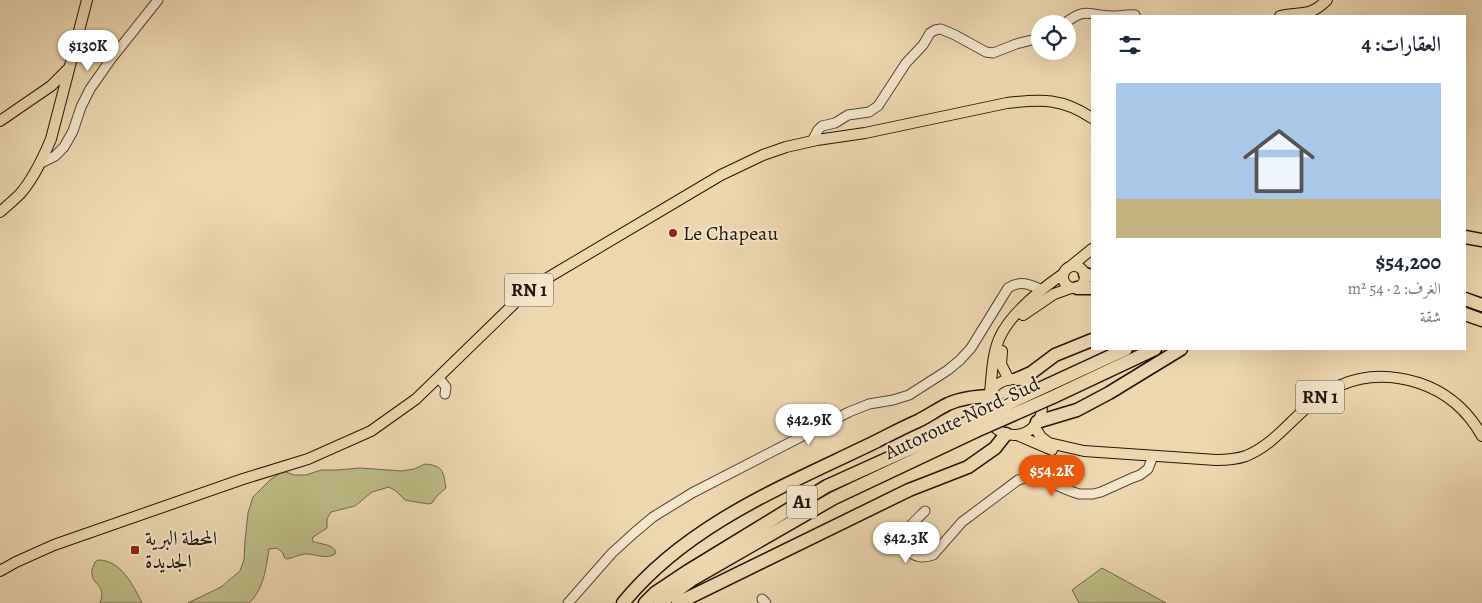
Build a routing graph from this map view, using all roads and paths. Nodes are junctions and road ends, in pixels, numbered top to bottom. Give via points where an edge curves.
1 (87, 0) edge
2 (158, 0) edge
3 (1327, 0) edge
4 (1076, 15) edge
5 (1106, 15) edge
6 (1118, 15) edge
7 (1136, 15) edge
8 (1284, 15) edge
9 (1031, 40) edge
10 (70, 67) junction
11 (51, 86) junction
12 (62, 96) junction
13 (1091, 117) edge
14 (0, 121) edge
15 (812, 141) junction
16 (41, 163) junction
17 (0, 212) edge
18 (1466, 230) edge
19 (1482, 233) edge
20 (1466, 237) edge
21 (1482, 240) edge
22 (1090, 251) edge
23 (1085, 269) edge
24 (1063, 274) junction
25 (1074, 288) junction
26 (1091, 288) edge
27 (1042, 290) junction
28 (1466, 299) edge
29 (1482, 306) edge
30 (1466, 314) edge
31 (1482, 320) edge
32 (1091, 340) edge
33 (1124, 350) edge
34 (1152, 350) edge
35 (1179, 350) edge
36 (439, 378) junction
37 (1013, 380) junction
38 (1051, 391) junction
39 (445, 394) dead end
40 (989, 395) junction
41 (1036, 424) junction
42 (974, 426) junction
43 (1016, 435) junction
44 (1482, 436) edge
45 (1153, 456) junction
46 (925, 511) dead end
47 (0, 571) edge
48 (568, 603) edge
49 (623, 603) edge
50 (645, 603) edge
51 (660, 603) edge
52 (678, 603) edge

1 - 10 main road
2 - 16 street via 90,89 64,147 56,156
3 - 8 main road via 1309,13
4 - 5 street via 1088,12
6 - 7 street
9 - 15 street via 993,53 941,29 935,30 906,63 878,106 822,126
10 - 11 main road
10 - 12 main road
11 - 12 street
11 - 14 main road
12 - 16 main road
13 - 15 main road, RN 1 via 1065,104 1031,100
15 - 36 main road, RN 1 via 763,155 721,175 538,283
16 - 17 main road via 20,194
18 - 19 highway
20 - 21 highway
22 - 23 main road
23 - 24 main road via 1066,269
23 - 25 main road via 1084,283
24 - 25 main road via 1064,282
24 - 27 main road
25 - 26 highway
25 - 37 main road via 1054,294 1025,312 1015,325 1005,341 1000,359 1002,369
27 - 40 main road via 1020,310 999,339
27 - 48 street via 1023,283 1008,288 971,348 948,370 915,391 849,412 692,492 654,517 612,553
28 - 29 highway
30 - 31 highway
32 - 37 highway via 1055,355 1031,373
33 - 38 highway, Autoroute Nord-Sud / A1
34 - 38 highway, Autoroute Nord-Sud / A1
35 - 41 highway via 1077,410
36 - 39 street via 446,386
36 - 47 main road, RN 1 via 391,418 338,446 54,545
37 - 40 main road via 998,385
37 - 41 main road via 1031,385 1038,393 1042,408
38 - 42 highway, Autoroute Nord-Sud / A1, bridge
40 - 43 main road via 988,417 997,429
40 - 49 highway via 949,403 744,506 673,552
41 - 43 main road
41 - 45 main road, RN 1 via 1041,437 1055,445 1084,451
42 - 50 highway, Autoroute Nord-Sud / A1 via 827,486 688,571
42 - 51 highway, Autoroute Nord-Sud / A1 via 834,498 693,580
43 - 45 main road, RN 1 via 1048,449 1079,456
43 - 52 highway via 968,467 909,490
44 - 45 main road, RN 1 via 1463,410 1431,387 1411,380 1371,377 1338,385 1317,398 1274,439 1246,456 1216,460
45 - 46 street via 1145,473 1093,494 1072,492 1035,478 1018,480 962,522 933,555 921,558 906,548 905,536

